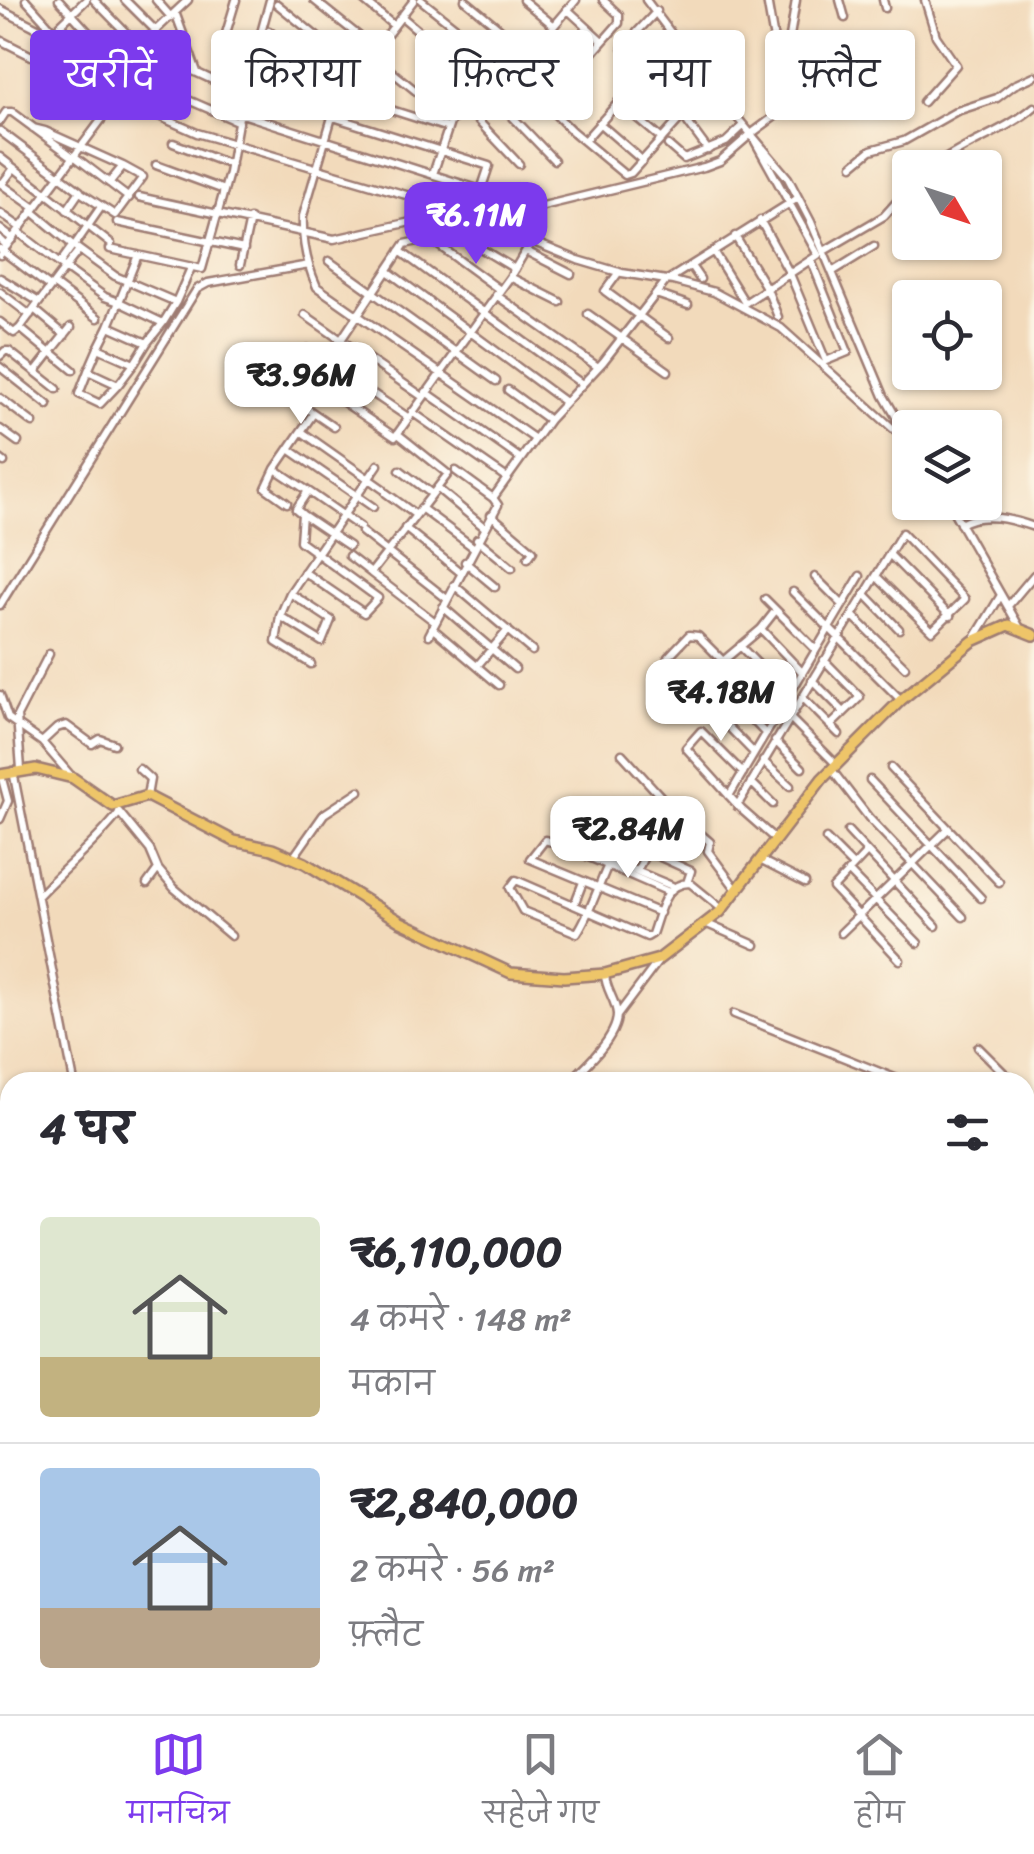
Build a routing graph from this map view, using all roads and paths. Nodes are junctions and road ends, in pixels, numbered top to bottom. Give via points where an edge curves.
1 (26, 0) edge
2 (59, 0) edge
3 (86, 0) edge
4 (94, 0) edge
5 (125, 0) edge
6 (156, 0) edge
7 (188, 0) edge
8 (236, 0) edge
9 (314, 0) edge
10 (363, 0) edge
11 (418, 0) edge
12 (465, 0) edge
13 (523, 0) edge
14 (576, 0) edge
15 (603, 0) edge
16 (646, 0) edge
17 (767, 0) edge
18 (796, 0) edge
19 (840, 0) edge
20 (926, 0) edge
21 (274, 2) edge
22 (0, 9) edge
23 (567, 9) junction
24 (657, 11) junction
25 (72, 14) junction
26 (173, 14) junction
27 (401, 16) junction
28 (845, 18) dead end
29 (393, 25) junction
30 (553, 25) junction
31 (40, 30) edge
32 (54, 30) joint
33 (87, 30) edge
34 (123, 30) edge
35 (154, 30) edge
36 (158, 30) edge
37 (227, 30) edge
38 (265, 30) edge
39 (308, 30) edge
40 (348, 30) edge
41 (389, 30) edge
42 (417, 30) edge
43 (458, 30) edge
44 (501, 30) edge
45 (549, 30) edge
46 (639, 30) edge
47 (670, 30) edge
48 (772, 30) edge
49 (791, 30) edge
50 (0, 40) edge
51 (602, 41) junction
52 (593, 51) edge
53 (30, 55) edge
54 (191, 70) edge
55 (198, 73) junction
56 (395, 73) edge
57 (1034, 76) edge
58 (211, 79) edge
59 (922, 102) dead end
60 (613, 107) edge
61 (1034, 107) edge
62 (395, 108) edge
63 (1, 118) edge
64 (99, 120) edge
65 (167, 120) edge
66 (239, 120) edge
67 (250, 120) edge
68 (329, 120) edge
69 (345, 120) edge
70 (453, 120) edge
71 (477, 120) edge
72 (516, 120) edge
73 (562, 120) edge
74 (639, 120) edge
75 (681, 120) edge
76 (739, 120) edge
77 (765, 120) edge
78 (599, 122) junction
79 (684, 122) junction
80 (450, 124) junction
81 (33, 128) junction
82 (0, 130) edge
83 (747, 130) junction
84 (324, 140) junction
85 (584, 140) junction
86 (665, 142) junction
87 (173, 143) dead end
88 (235, 144) junction
89 (82, 146) junction
90 (708, 150) junction
91 (955, 150) edge
92 (440, 151) junction
93 (73, 156) junction
94 (0, 157) edge
95 (554, 160) dead end
96 (643, 161) junction
97 (519, 164) dead end
98 (156, 165) dead end
99 (231, 165) junction
100 (123, 166) junction
101 (853, 166) dead end
102 (316, 167) junction
103 (14, 168) junction
104 (432, 174) junction
105 (60, 175) junction
106 (109, 183) junction
107 (1, 184) edge
108 (224, 190) junction
109 (481, 190) junction
110 (80, 191) junction
111 (46, 192) junction
112 (139, 197) dead end
113 (128, 198) junction
114 (798, 198) junction
115 (788, 205) junction
116 (100, 207) junction
117 (892, 207) edge
118 (450, 208) junction
119 (474, 208) dead end
120 (34, 210) junction
121 (68, 210) junction
122 (216, 212) junction
123 (0, 213) edge
124 (250, 219) junction
125 (760, 220) junction
126 (478, 221) junction
127 (117, 222) dead end
128 (88, 227) junction
129 (0, 229) edge
130 (302, 231) junction
131 (17, 233) junction
132 (735, 236) junction
133 (0, 239) edge
134 (430, 239) junction
135 (532, 240) junction
136 (208, 241) junction
137 (874, 246) dead end
138 (76, 247) junction
139 (244, 248) junction
140 (2, 250) edge
141 (400, 251) junction
142 (526, 251) junction
143 (714, 251) junction
144 (823, 252) junction
145 (138, 255) junction
146 (308, 260) junction
147 (329, 260) dead end
148 (811, 260) junction
149 (240, 265) dead end
150 (62, 266) junction
151 (691, 266) junction
152 (192, 268) junction
153 (389, 272) junction
154 (619, 272) junction
155 (832, 272) junction
156 (512, 273) junction
157 (571, 274) dead end
158 (790, 274) junction
159 (0, 278) edge
160 (700, 279) dead end
161 (666, 281) junction
162 (128, 282) junction
163 (52, 286) junction
164 (767, 289) junction
165 (0, 292) edge
166 (498, 292) junction
167 (375, 293) junction
168 (656, 294) junction
169 (119, 302) junction
170 (176, 302) junction
171 (560, 302) dead end
172 (688, 305) dead end
173 (34, 309) junction
174 (484, 312) junction
175 (588, 314) dead end
176 (305, 315) dead end
177 (360, 316) junction
178 (638, 316) junction
179 (778, 317) dead end
180 (98, 318) dead end
181 (0, 322) edge
182 (162, 323) junction
183 (109, 326) junction
184 (71, 327) dead end
185 (20, 328) junction
186 (468, 332) junction
187 (65, 335) junction
188 (622, 338) junction
189 (669, 338) dead end
190 (342, 340) junction
191 (147, 343) junction
192 (98, 348) junction
193 (307, 348) dead end
194 (455, 350) junction
195 (50, 352) junction
196 (0, 356) edge
197 (328, 362) junction
198 (134, 364) junction
199 (288, 365) dead end
200 (0, 367) edge
201 (598, 367) junction
202 (73, 370) dead end
203 (668, 370) dead end
204 (35, 372) junction
205 (88, 372) junction
206 (439, 372) junction
207 (8, 373) junction
208 (496, 381) dead end
209 (314, 383) junction
210 (0, 384) edge
211 (118, 384) junction
212 (582, 384) junction
213 (57, 389) dead end
214 (508, 390) dead end
215 (424, 394) junction
216 (290, 397) dead end
217 (0, 398) edge
218 (565, 402) junction
219 (48, 404) dead end
220 (301, 405) junction
221 (892, 410) edge
222 (314, 414) junction
223 (411, 415) junction
224 (549, 420) junction
225 (33, 423) dead end
226 (334, 427) dead end
227 (892, 427) edge
228 (0, 429) edge
229 (302, 432) junction
230 (398, 434) junction
231 (536, 439) junction
232 (18, 442) dead end
233 (289, 449) junction
234 (521, 459) junction
235 (378, 465) dead end
236 (275, 468) junction
237 (400, 470) dead end
238 (456, 471) dead end
239 (369, 478) junction
240 (507, 478) junction
241 (435, 491) junction
242 (308, 492) junction
243 (357, 496) junction
244 (493, 498) junction
245 (287, 503) dead end
246 (373, 507) dead end
247 (418, 512) junction
248 (302, 514) junction
249 (491, 515) junction
250 (344, 516) junction
251 (958, 520) edge
252 (960, 524) junction
253 (484, 527) junction
254 (1034, 527) edge
255 (406, 528) junction
256 (331, 534) junction
257 (477, 538) junction
258 (349, 546) dead end
259 (472, 547) junction
260 (387, 552) junction
261 (317, 554) junction
262 (890, 554) junction
263 (349, 556) dead end
264 (528, 558) dead end
265 (465, 562) junction
266 (512, 568) dead end
267 (304, 572) junction
268 (460, 572) junction
269 (371, 573) junction
270 (1034, 575) edge
271 (860, 576) dead end
272 (876, 576) junction
273 (815, 577) dead end
274 (454, 585) junction
275 (495, 587) dead end
276 (793, 592) dead end
277 (290, 593) junction
278 (1001, 595) junction
279 (866, 596) junction
280 (447, 598) junction
281 (765, 599) dead end
282 (0, 604) edge
283 (842, 604) junction
284 (1008, 606) junction
285 (443, 607) junction
286 (776, 610) junction
287 (280, 616) junction
288 (853, 616) junction
289 (950, 616) junction
290 (432, 628) junction
291 (828, 628) junction
292 (1020, 628) junction
293 (760, 629) junction
294 (899, 629) dead end
295 (508, 630) junction
296 (1034, 635) edge
297 (838, 637) junction
298 (973, 640) junction
299 (740, 646) junction
300 (492, 649) junction
301 (815, 649) junction
302 (532, 651) dead end
303 (50, 654) dead end
304 (824, 660) junction
305 (723, 661) junction
306 (311, 664) dead end
307 (477, 666) junction
308 (905, 667) dead end
309 (515, 669) dead end
310 (801, 671) junction
311 (678, 672) dead end
312 (742, 680) junction
313 (812, 680) junction
314 (499, 685) dead end
315 (750, 687) junction
316 (0, 695) edge
317 (788, 695) junction
318 (802, 697) junction
319 (901, 700) junction
320 (734, 702) junction
321 (778, 711) junction
322 (844, 712) junction
323 (720, 717) junction
324 (790, 718) junction
325 (17, 724) junction
326 (830, 726) junction
327 (766, 733) junction
328 (839, 734) dead end
329 (775, 741) junction
330 (42, 742) junction
331 (114, 744) dead end
332 (754, 753) junction
333 (622, 754) dead end
334 (763, 762) junction
335 (834, 767) junction
336 (802, 768) dead end
337 (891, 768) dead end
338 (139, 769) dead end
339 (9, 772) edge
340 (743, 773) junction
341 (73, 778) junction
342 (870, 780) dead end
343 (751, 782) junction
344 (790, 786) dead end
345 (360, 791) dead end
346 (146, 796) junction
347 (729, 796) junction
348 (774, 804) dead end
349 (738, 806) junction
350 (118, 810) junction
351 (673, 810) junction
352 (0, 819) edge
353 (948, 828) junction
354 (848, 831) dead end
355 (657, 832) junction
356 (606, 834) dead end
357 (775, 839) junction
358 (826, 840) dead end
359 (686, 844) dead end
360 (930, 845) junction
361 (577, 849) junction
362 (647, 851) junction
363 (867, 852) junction
364 (293, 858) junction
365 (760, 860) junction
366 (609, 862) junction
367 (912, 863) junction
368 (158, 869) junction
369 (850, 869) junction
370 (637, 871) junction
371 (894, 881) junction
372 (583, 882) junction
373 (1000, 882) dead end
374 (687, 883) junction
375 (147, 884) dead end
376 (805, 884) dead end
377 (598, 888) junction
378 (671, 889) junction
379 (738, 891) junction
380 (38, 896) junction
381 (981, 898) dead end
382 (875, 900) junction
383 (574, 905) junction
384 (588, 911) junction
385 (660, 913) junction
386 (715, 916) junction
387 (858, 916) junction
388 (963, 917) dead end
389 (936, 926) dead end
390 (840, 932) dead end
391 (231, 936) dead end
392 (918, 944) dead end
393 (755, 945) dead end
394 (661, 958) junction
395 (900, 960) dead end
396 (605, 974) junction
397 (734, 1014) dead end
398 (617, 1016) junction
399 (978, 1047) dead end
400 (72, 1072) edge
401 (581, 1072) edge
402 (881, 1072) edge
403 (1003, 1072) edge

1 - 32 street
2 - 25 street
3 - 25 street
4 - 34 street
5 - 35 street
6 - 26 street
7 - 26 street
8 - 37 street
9 - 40 street
10 - 29 street
11 - 27 street
11 - 43 street
12 - 44 street
13 - 30 street
14 - 23 street
15 - 51 street via 621,19
16 - 24 street
17 - 48 street
18 - 49 street
19 - 28 street
20 - 59 street via 936,36 956,65
21 - 38 street
21 - 39 street
22 - 31 street
23 - 30 street
23 - 51 street
24 - 46 street
24 - 47 street
25 - 32 street
25 - 33 street
26 - 36 street
26 - 55 street
27 - 29 street
27 - 42 street
29 - 41 street
30 - 45 street
50 - 53 street
51 - 52 street
54 - 55 street
55 - 58 street
56 - 80 street
57 - 101 street via 904,141 871,150
60 - 78 street
61 - 91 street
62 - 80 street
63 - 81 street via 10,111
64 - 89 street
65 - 88 street
66 - 88 street
67 - 84 street
68 - 84 street
69 - 92 street
70 - 80 street
71 - 97 street
72 - 95 street
73 - 85 street
74 - 86 street
75 - 79 street
76 - 83 street
77 - 83 street
78 - 85 street
78 - 96 street
79 - 86 street
79 - 90 street
80 - 92 street
81 - 89 street
81 - 93 street
82 - 105 street
83 - 90 street
83 - 114 street
83 - 115 street
83 - 126 street via 720,160 704,167
84 - 102 street
84 - 104 street
85 - 96 street via 625,175
86 - 90 street via 681,160
86 - 96 street
87 - 99 street
88 - 99 street
88 - 102 street
89 - 93 street
89 - 100 street
92 - 104 street
92 - 109 street via 490,166
93 - 105 street
93 - 106 street
94 - 103 street
98 - 108 street
99 - 108 street
100 - 106 street
100 - 113 street via 143,178
102 - 118 street
102 - 130 street
103 - 107 street
103 - 111 street
104 - 109 street
105 - 110 street
105 - 111 street
106 - 113 street
107 - 120 street
108 - 122 street
109 - 119 street
110 - 116 street
110 - 121 street
111 - 120 street
111 - 121 street
112 - 122 street
113 - 116 street via 113,216
114 - 115 street
114 - 144 street
115 - 125 street
115 - 148 street via 818,255
116 - 128 street
117 - 144 street
118 - 126 street
118 - 130 street via 343,238
120 - 131 street
120 - 138 street
121 - 128 street
122 - 124 street
122 - 136 street
123 - 131 street
124 - 130 street
124 - 139 street
125 - 132 street
125 - 158 street
126 - 135 street
127 - 136 street
128 - 138 street
128 - 145 street via 111,246
129 - 131 street
130 - 146 street
131 - 140 street
131 - 150 street
132 - 143 street
132 - 164 street
133 - 140 street
134 - 141 street
134 - 156 street via 455,233
134 - 166 street
135 - 142 street
135 - 154 street
136 - 139 street
136 - 152 street via 202,269
137 - 155 street
138 - 150 street
138 - 162 street
139 - 149 street
140 - 163 street
141 - 153 street
141 - 174 street
142 - 156 street
142 - 157 street
143 - 151 street
143 - 164 street via 745,303
144 - 155 street
145 - 152 street
145 - 162 street
146 - 177 street via 317,287
146 - 282 street via 194,292
147 - 167 street
148 - 158 street
148 - 158 street via 848,352 826,362
150 - 163 street
150 - 169 street
151 - 160 street
151 - 161 street
152 - 170 street
153 - 167 street
153 - 186 street
154 - 161 street
154 - 178 street via 605,290
155 - 221 street
156 - 166 street
156 - 171 street
158 - 164 street
159 - 173 street
161 - 168 street
161 - 227 street via 714,292 781,328
162 - 169 street
162 - 170 street
163 - 173 street
163 - 180 street
164 - 179 street
165 - 173 street
166 - 174 street
166 - 201 street
167 - 177 street
167 - 194 street
168 - 172 street
168 - 178 street
169 - 182 street
169 - 183 street
170 - 182 street
173 - 185 street
173 - 187 street
174 - 186 street
174 - 212 street
175 - 188 street
176 - 190 street
177 - 190 street
177 - 206 street
178 - 188 street
178 - 189 street
181 - 185 street via 15,333
182 - 191 street
183 - 191 street
183 - 192 street
184 - 187 street
185 - 195 street
186 - 194 street
186 - 218 street
187 - 195 street
188 - 201 street
188 - 203 street
190 - 197 street
190 - 215 street
191 - 198 street
192 - 198 street
192 - 205 street
193 - 197 street
194 - 206 street
194 - 208 street
195 - 202 street
195 - 204 street
196 - 204 street via 7,350
197 - 209 street
197 - 223 street
198 - 211 street
199 - 209 street
200 - 207 street
201 - 212 street
204 - 213 street
205 - 211 street
205 - 211 street via 79,394 100,404
206 - 215 street
206 - 231 street
207 - 210 street
207 - 219 street
209 - 220 street
209 - 230 street
212 - 218 street
214 - 224 street
215 - 223 street
215 - 234 street
216 - 220 street
217 - 225 street
218 - 224 street
220 - 222 street
222 - 226 street
222 - 229 street
223 - 230 street
223 - 240 street
224 - 231 street
228 - 232 street
229 - 233 street
229 - 239 street
230 - 241 street via 448,474
231 - 234 street
233 - 236 street
233 - 243 street
234 - 240 street
235 - 239 street
236 - 242 street
236 - 245 street via 266,488
237 - 241 street
238 - 244 street
239 - 243 street
239 - 247 street
240 - 244 street
241 - 247 street
241 - 253 street
242 - 248 street via 297,507
242 - 250 street
243 - 246 street
243 - 250 street
244 - 249 street via 498,505
247 - 255 street
247 - 259 street
248 - 256 street
248 - 261 street via 300,541
249 - 253 street
249 - 264 street via 534,551
250 - 256 street
250 - 260 street
251 - 252 street
252 - 254 street via 991,517
252 - 278 street
253 - 257 street
255 - 260 street
255 - 268 street
256 - 258 street
256 - 261 street
257 - 259 street
257 - 266 street
259 - 265 street
260 - 269 street
260 - 280 street
261 - 267 street
261 - 267 street via 378,598 364,613
262 - 272 street
262 - 289 street
262 - 289 street via 902,533 965,596
263 - 269 street
265 - 268 street
265 - 275 street
267 - 277 street
268 - 274 street
269 - 290 street
270 - 284 street
271 - 283 street
272 - 279 street
272 - 289 street via 932,632
273 - 283 street
274 - 280 street
274 - 295 street
276 - 291 street
277 - 287 street
277 - 287 street via 332,623 319,643
278 - 284 street
278 - 298 street
279 - 288 street
279 - 294 street
280 - 285 street
281 - 286 street
283 - 291 street
284 - 292 street
285 - 290 street
285 - 300 street
286 - 293 street
286 - 301 street
287 - 306 street via 276,642
288 - 297 street
288 - 308 street
290 - 307 street
291 - 297 street
291 - 301 street
292 - 296 main road
292 - 298 main road via 1008,625
293 - 299 street
293 - 310 street
295 - 300 street
295 - 302 street
297 - 304 street
297 - 319 street
298 - 319 main road
299 - 305 street
299 - 317 street
300 - 307 street
300 - 309 street
301 - 310 street
303 - 325 street via 19,708
304 - 313 street
304 - 322 street via 860,696
305 - 311 street via 692,634 668,657
305 - 312 street
307 - 314 street
310 - 317 street
312 - 315 street
312 - 323 street via 714,710
313 - 318 street
313 - 322 street
315 - 320 street
315 - 321 street
316 - 325 street via 4,713
317 - 321 street
318 - 324 street
318 - 326 street
319 - 335 main road
320 - 323 street
320 - 327 street
321 - 324 street
321 - 327 street
322 - 326 street
323 - 332 street
324 - 329 street
324 - 335 street
325 - 330 street
325 - 339 street
326 - 328 street
327 - 332 street
329 - 334 street
329 - 336 street
330 - 331 street via 66,725 92,744
330 - 341 street
332 - 340 street
333 - 351 street
334 - 343 street
334 - 344 street
335 - 357 main road
335 - 367 street
337 - 353 street
338 - 346 street via 150,779
339 - 341 main road via 36,768
339 - 352 street
339 - 380 street
340 - 347 street
340 - 347 street via 701,731 686,748
341 - 350 main road
342 - 360 street
343 - 348 street
343 - 349 street
345 - 364 street via 324,814
346 - 350 main road
346 - 364 main road via 234,842
347 - 349 street
349 - 357 street
350 - 368 street
350 - 380 street via 95,844
351 - 355 street
351 - 379 street via 710,842 708,851
353 - 360 street
353 - 373 street
354 - 363 street
355 - 359 street
355 - 362 street
356 - 361 street via 590,828
357 - 365 main road
358 - 369 street
360 - 367 street
360 - 381 street
361 - 366 street
361 - 372 street via 545,840 530,859
362 - 370 street
362 - 374 street via 691,871
363 - 369 street
363 - 371 street
364 - 396 main road via 493,966 528,976
365 - 376 street
365 - 379 main road
366 - 370 street
366 - 377 street
366 - 378 street
367 - 371 street
367 - 388 street
368 - 375 street
368 - 391 street
369 - 382 street
369 - 387 street via 834,888
370 - 378 street
371 - 382 street
371 - 389 street
372 - 377 street
372 - 383 street
374 - 378 street
374 - 386 street
377 - 384 street
377 - 385 street
378 - 385 street
379 - 386 main road
380 - 400 street
382 - 387 street
382 - 392 street
383 - 384 street
383 - 384 street via 516,880 510,885 521,910 575,933
384 - 385 street via 648,937
386 - 393 street
386 - 394 main road
387 - 390 street
387 - 395 street
394 - 396 main road
394 - 398 street
396 - 398 street
397 - 402 street
398 - 401 street
399 - 403 street

